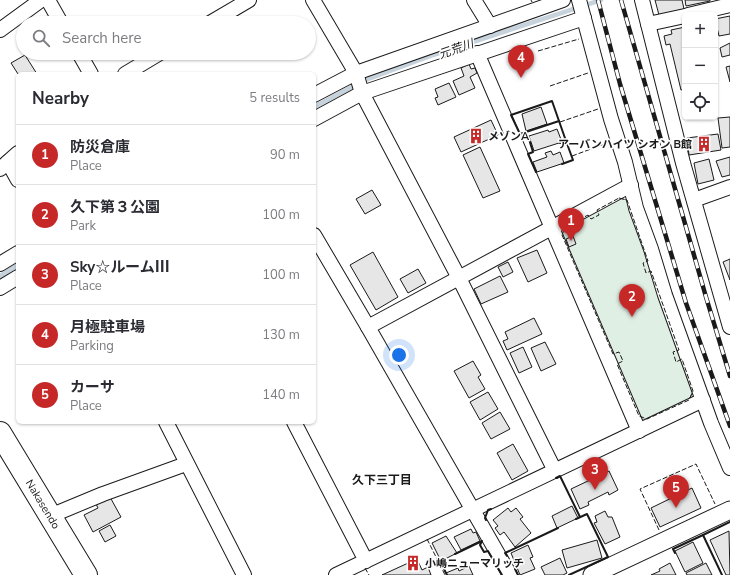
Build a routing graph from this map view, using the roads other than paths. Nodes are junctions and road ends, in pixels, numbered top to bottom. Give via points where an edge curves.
1 (41, 0) edge
2 (48, 0) edge
3 (249, 0) edge
4 (314, 0) edge
5 (474, 0) edge
6 (563, 0) edge
7 (579, 0) edge
8 (642, 0) edge
9 (730, 5) edge
10 (699, 12) edge
11 (19, 16) edge
12 (57, 16) edge
13 (222, 16) edge
14 (682, 16) edge
15 (16, 18) edge
16 (584, 18) junction
17 (648, 24) junction
18 (490, 26) junction
19 (0, 30) edge
20 (477, 53) junction
21 (83, 60) edge
22 (148, 60) edge
23 (90, 72) edge
24 (128, 72) edge
25 (356, 73) junction
26 (362, 93) junction
27 (316, 94) edge
28 (316, 118) edge
29 (9, 161) edge
30 (16, 176) edge
31 (631, 185) junction
32 (730, 187) edge
33 (694, 200) junction
34 (552, 228) junction
35 (316, 242) edge
36 (16, 254) edge
37 (0, 264) edge
38 (16, 278) edge
39 (459, 278) junction
40 (0, 288) edge
41 (727, 301) edge
42 (368, 327) junction
43 (730, 327) edge
44 (703, 400) junction
45 (167, 424) edge
46 (295, 424) edge
47 (639, 431) junction
48 (2, 441) edge
49 (186, 464) junction
50 (730, 468) edge
51 (555, 471) junction
52 (473, 510) junction
53 (730, 510) edge
54 (50, 516) junction
55 (366, 560) junction
56 (86, 575) edge
57 (244, 575) edge
58 (336, 575) edge
59 (510, 575) edge
60 (592, 575) edge

1 - 11 street
2 - 12 street
3 - 13 street
4 - 25 street
5 - 18 street
6 - 18 street
7 - 16 street
8 - 17 street
9 - 10 street
14 - 17 street
15 - 19 street
16 - 20 street
16 - 31 street
17 - 33 street
18 - 25 street
20 - 26 street
20 - 34 street
21 - 23 street
22 - 24 street
25 - 26 street
25 - 27 street
26 - 28 street
26 - 39 street
29 - 30 street
31 - 34 street
31 - 44 street via 636,208 665,295
32 - 33 street
33 - 41 street
34 - 39 street
34 - 47 street
35 - 42 street
36 - 37 street
38 - 40 street
39 - 42 street
39 - 51 street
41 - 43 street
42 - 52 street
44 - 47 street
44 - 50 street
45 - 49 street
46 - 55 street
47 - 51 street
48 - 54 highway, Nakasendo
49 - 54 street
49 - 57 street
51 - 52 street
52 - 55 street
52 - 59 street
53 - 60 street
54 - 56 highway, Nakasendo
55 - 58 street

